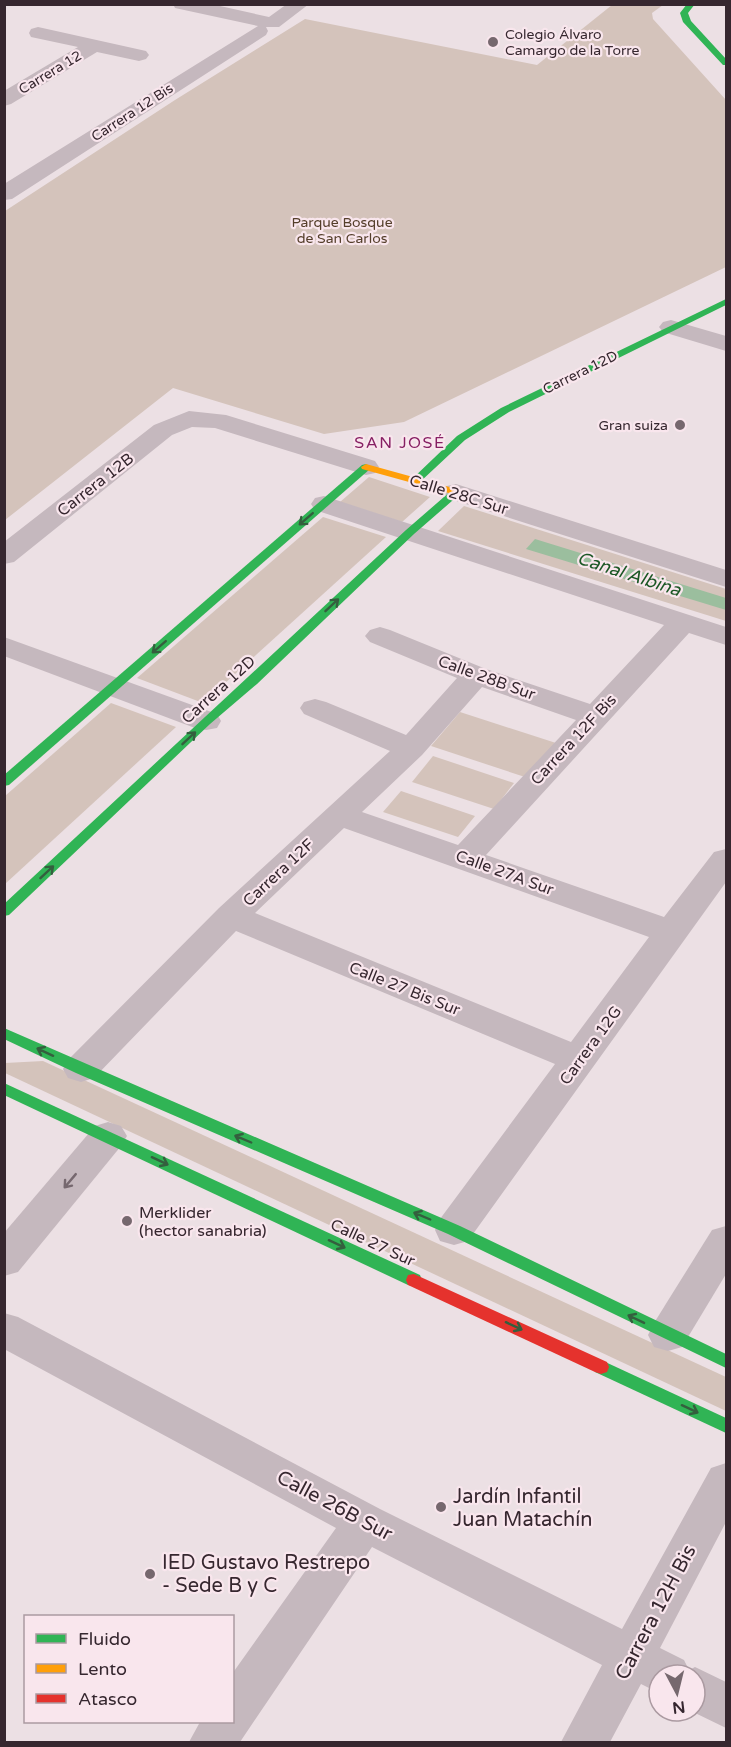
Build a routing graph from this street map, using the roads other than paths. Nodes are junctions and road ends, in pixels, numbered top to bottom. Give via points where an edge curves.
1 (182, 4) edge
2 (300, 4) edge
3 (688, 9) edge
4 (266, 27) junction
5 (38, 33) dead end
6 (95, 45) junction
7 (139, 55) dead end
8 (726, 63) edge
9 (4, 100) edge
10 (4, 194) edge
11 (726, 302) edge
12 (671, 327) junction
13 (726, 344) edge
14 (189, 419) joint
15 (366, 467) junction
16 (416, 480) junction
17 (456, 492) junction
18 (324, 504) junction
19 (410, 532) junction
20 (4, 556) edge
21 (726, 579) edge
22 (682, 622) junction
23 (380, 636) dead end
24 (726, 636) edge
25 (4, 646) edge
26 (476, 675) junction
27 (113, 686) junction
28 (315, 708) dead end
29 (594, 716) junction
30 (206, 721) junction
31 (411, 748) junction
32 (4, 782) edge
33 (339, 815) junction
34 (465, 858) junction
35 (726, 860) edge
36 (4, 912) edge
37 (231, 916) junction
38 (671, 932) junction
39 (4, 1033) edge
40 (579, 1060) junction
41 (81, 1069) junction
42 (4, 1088) edge
43 (108, 1136) junction
44 (454, 1230) junction
45 (726, 1241) edge
46 (4, 1261) edge
47 (4, 1329) edge
48 (668, 1335) junction
49 (726, 1361) edge
50 (726, 1426) edge
51 (726, 1481) edge
52 (365, 1522) junction
53 (647, 1663) edge
54 (651, 1663) edge
55 (647, 1669) edge
56 (707, 1696) edge
57 (726, 1706) edge
58 (234, 1711) edge
59 (226, 1723) edge
60 (213, 1743) edge
61 (585, 1743) edge

1 - 4 street
2 - 4 street, Carrera 12 Bis
3 - 8 street via 687,22
4 - 10 street, Carrera 12 Bis
5 - 6 street
6 - 7 street
6 - 9 street, Carrera 12
11 - 12 street, Carrera 12D
12 - 13 street
12 - 16 street, Carrera 12D via 505,410 461,438
14 - 15 street, Calle 28C Sur via 217,420
14 - 20 street, Carrera 12B via 163,430
15 - 16 street, Calle 28C Sur
15 - 18 street
16 - 17 street, Calle 28C Sur
17 - 19 street, Carrera 12D
17 - 21 street, Calle 28C Sur
18 - 19 street
18 -> 27 street
19 - 22 street
30 -> 19 street, Carrera 12D
22 - 24 street
22 - 29 street, Carrera 12F Bis
23 - 26 street, Calle 28B Sur
25 - 27 street
26 - 29 street, Calle 28B Sur
26 - 31 street, Carrera 12F
27 - 30 street
27 - 32 street
28 - 31 street
29 - 34 street, Carrera 12F Bis
36 -> 30 street, Carrera 12D
31 - 33 street, Carrera 12F
33 - 34 street, Calle 27A Sur
33 - 37 street, Carrera 12F
34 - 38 street, Calle 27A Sur
35 - 38 street, Carrera 12G
37 - 40 street, Calle 27 Bis Sur
37 - 41 street, Carrera 12F
38 - 40 street, Carrera 12G
41 -> 39 street
40 - 44 street, Carrera 12G
44 -> 41 street
42 - 43 street, Calle 27 Sur
43 -> 46 street
43 -> 50 street, Calle 27 Sur
48 -> 44 street
45 - 48 street
47 - 52 street, Calle 26B Sur
48 - 49 street
51 - 54 street, Carrera 12H Bis
52 - 53 street, Calle 26B Sur
52 - 58 street
55 - 61 street, Carrera 12H Bis
56 - 57 street
59 - 60 street

